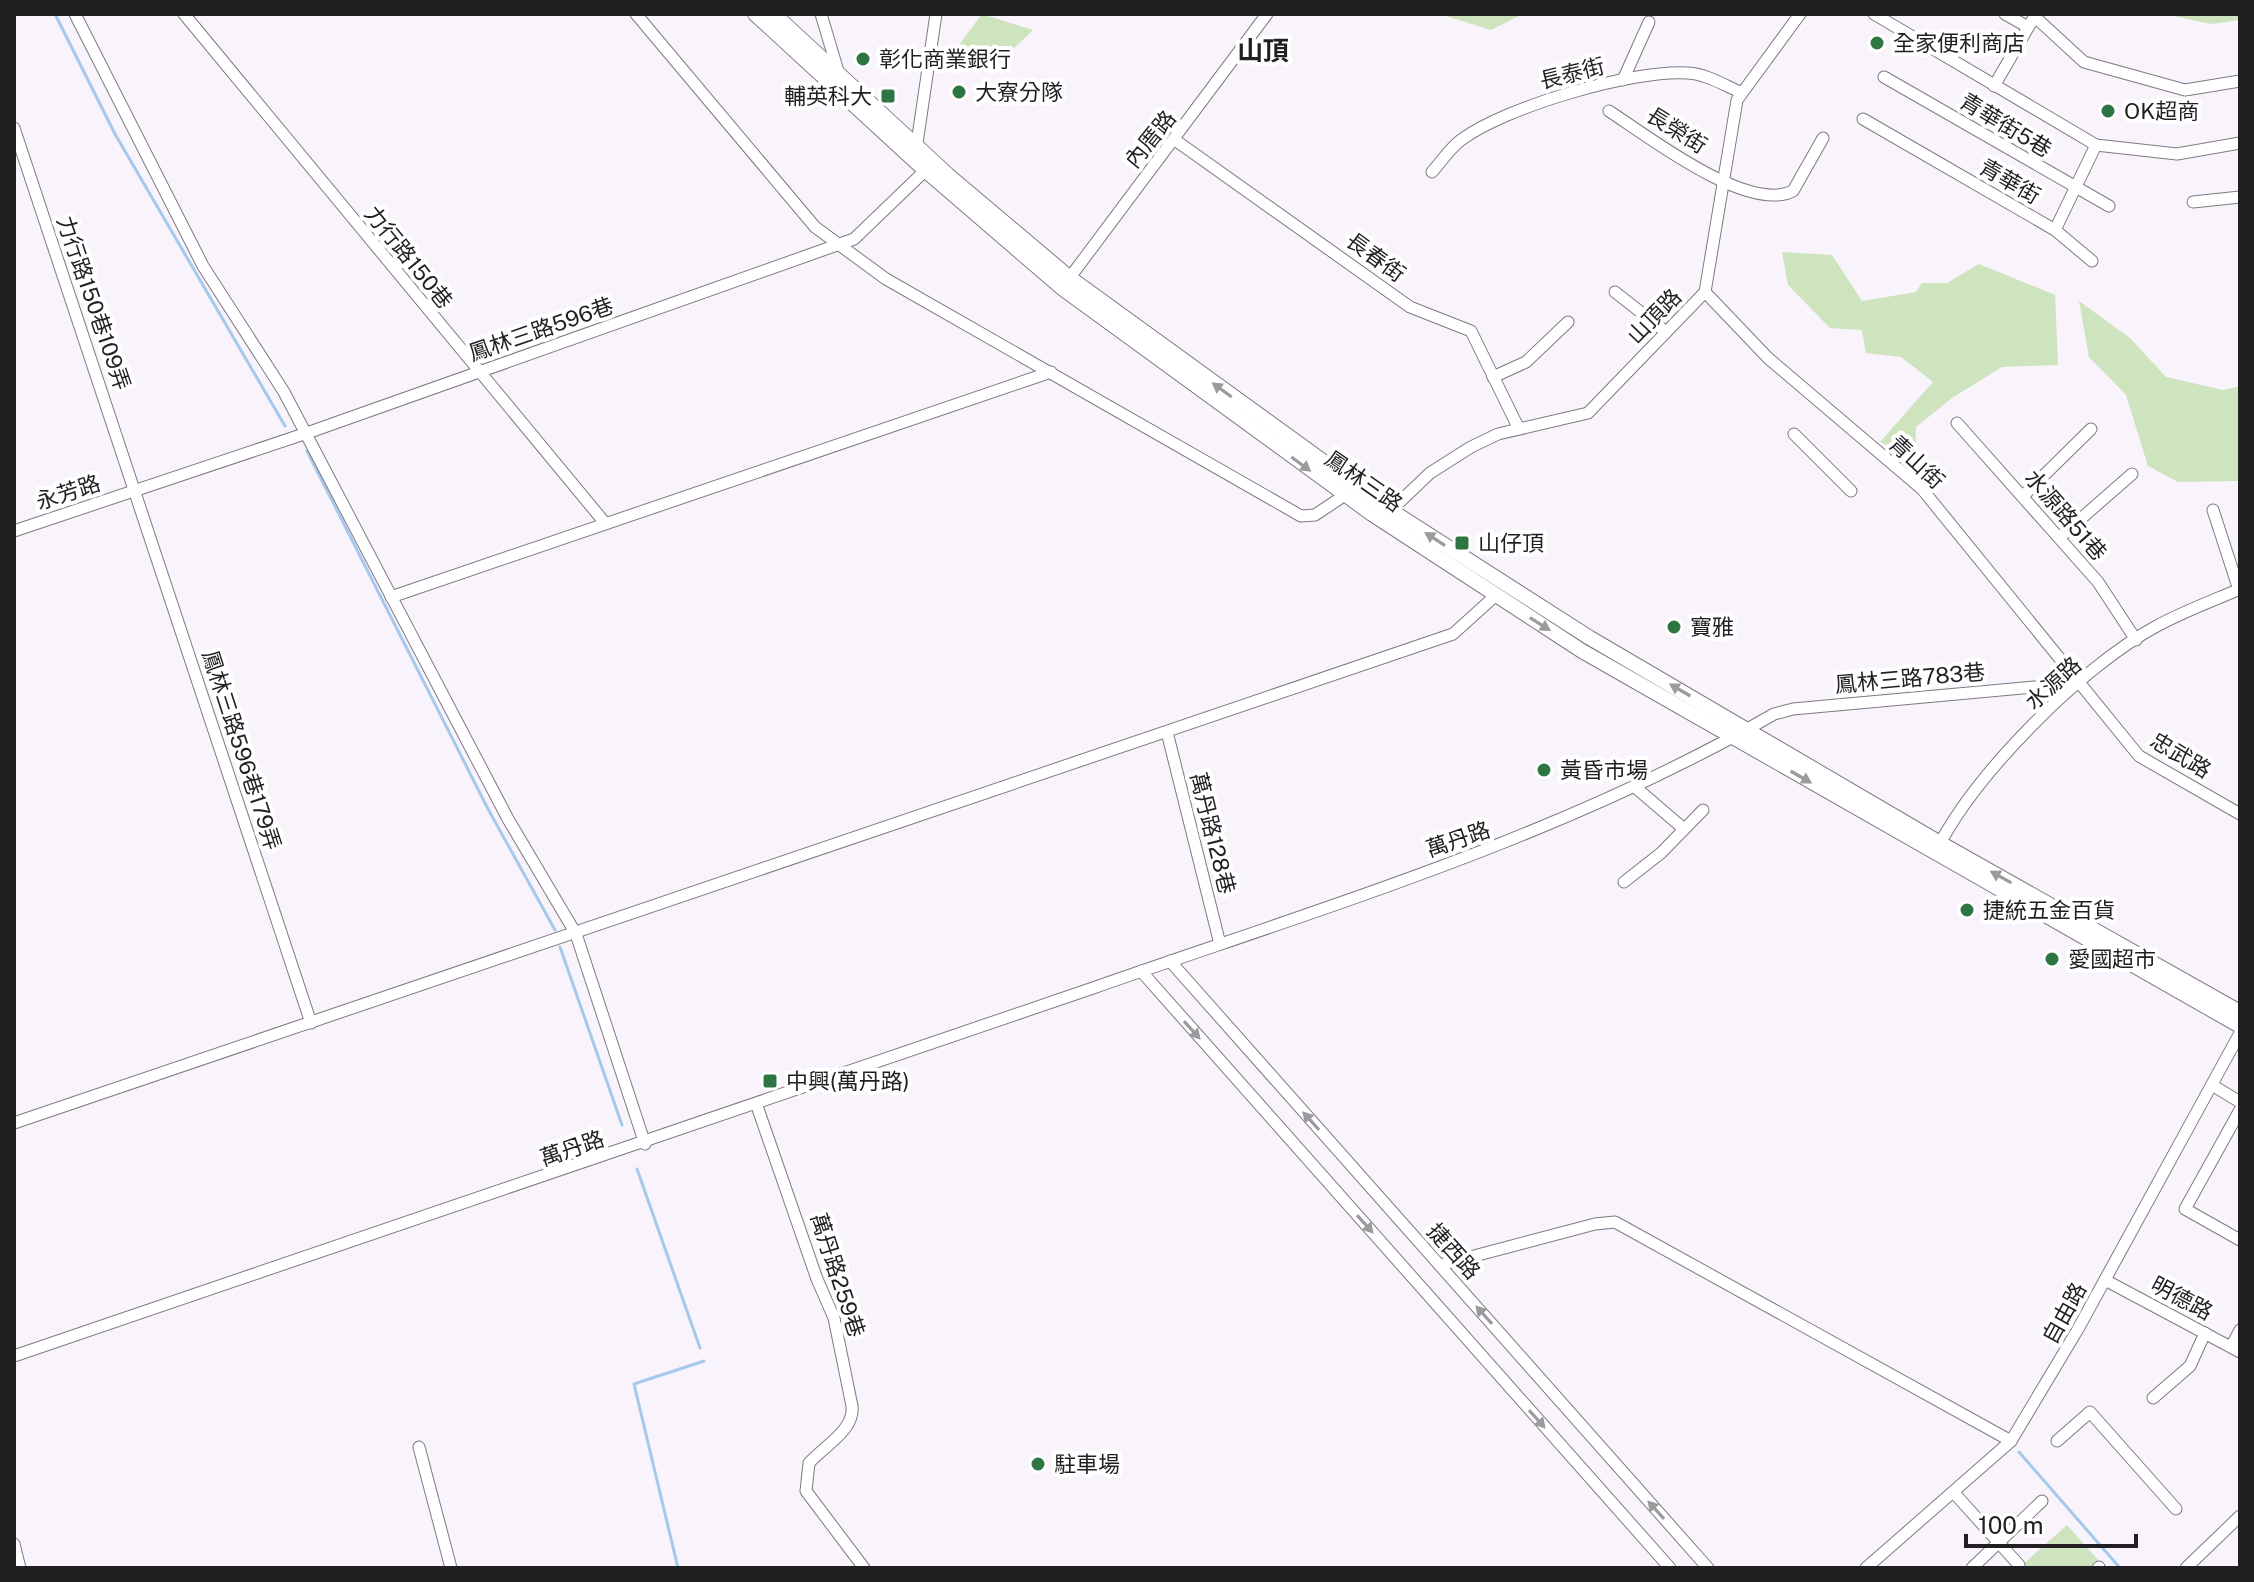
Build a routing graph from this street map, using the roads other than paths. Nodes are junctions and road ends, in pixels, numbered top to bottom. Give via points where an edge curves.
1 (75, 14) edge
2 (184, 14) edge
3 (636, 14) edge
4 (755, 14) edge
5 (774, 14) edge
6 (821, 14) edge
7 (936, 14) edge
8 (1267, 14) edge
9 (1800, 14) edge
10 (1874, 14) edge
11 (2005, 14) edge
12 (2033, 19) edge
13 (1649, 22) dead end
14 (833, 75) junction
15 (1884, 77) dead end
16 (1623, 80) junction
17 (2240, 81) edge
18 (1994, 86) junction
19 (1740, 92) junction
20 (1609, 111) dead end
21 (1863, 119) dead end
22 (14, 128) edge
23 (1823, 138) dead end
24 (1175, 140) junction
25 (2240, 143) edge
26 (2096, 145) junction
27 (914, 152) junction
28 (930, 166) junction
29 (1432, 172) dead end
30 (1725, 182) junction
31 (2075, 190) junction
32 (2240, 197) edge
33 (2193, 202) dead end
34 (2109, 206) dead end
35 (2055, 230) junction
36 (839, 245) junction
37 (2092, 261) dead end
38 (1066, 283) junction
39 (1615, 292) dead end
40 (1705, 292) junction
41 (1568, 322) dead end
42 (1666, 332) junction
43 (477, 372) junction
44 (1051, 372) junction
45 (1493, 377) junction
46 (1957, 423) dead end
47 (1519, 429) junction
48 (2091, 429) dead end
49 (307, 433) junction
50 (1794, 434) dead end
51 (2132, 474) dead end
52 (136, 490) junction
53 (1851, 491) dead end
54 (1345, 495) junction
55 (2023, 496) junction
56 (2213, 510) dead end
57 (1386, 515) junction
58 (605, 523) junction
59 (14, 531) edge
60 (2060, 537) junction
61 (2240, 589) edge
62 (1495, 596) junction
63 (391, 597) junction
64 (2136, 640) junction
65 (2079, 683) junction
66 (1748, 729) junction
67 (1167, 732) junction
68 (1733, 738) junction
69 (1635, 787) junction
70 (1703, 810) dead end
71 (2240, 814) edge
72 (1684, 829) junction
73 (1937, 849) junction
74 (1624, 882) dead end
75 (576, 934) junction
76 (1220, 944) junction
77 (1170, 961) junction
78 (1141, 971) junction
79 (2240, 1012) edge
80 (311, 1023) junction
81 (2240, 1026) edge
82 (2240, 1033) edge
83 (2212, 1085) junction
84 (2240, 1102) edge
85 (757, 1106) junction
86 (2240, 1110) edge
87 (14, 1123) edge
88 (645, 1144) junction
89 (2240, 1223) edge
90 (2237, 1238) edge
91 (1440, 1265) junction
92 (2105, 1280) junction
93 (2240, 1330) edge
94 (2205, 1333) junction
95 (2235, 1350) edge
96 (14, 1356) edge
97 (2153, 1398) dead end
98 (2011, 1441) junction
99 (2057, 1441) dead end
100 (419, 1447) dead end
101 (1955, 1494) junction
102 (2042, 1501) dead end
103 (2176, 1509) dead end
104 (2240, 1516) edge
105 (1999, 1543) junction
106 (14, 1544) edge
107 (2019, 1565) dead end
108 (1872, 1566) edge
109 (20, 1568) edge
110 (451, 1568) edge
111 (864, 1568) edge
112 (1670, 1568) edge
113 (1708, 1568) edge
114 (1972, 1568) edge
115 (2186, 1568) edge

1 - 49 street via 203,266
2 - 43 street, 力行路150巷
3 - 36 street via 815,227
4 - 14 main road
5 - 14 main road
6 - 14 street
7 - 27 street
8 - 24 street, 內厝路
9 - 19 street, 山頂路
10 - 18 street
11 - 12 street
12 - 17 street via 2084,62 2185,90
12 - 18 street
13 - 16 street
14 - 27 main road, 鳳林三路
15 - 31 street, 青華街5巷
16 - 19 street, 長泰街 via 1688,73
16 - 29 street, 長泰街 via 1526,105 1460,141
18 - 26 street
19 - 30 street, 山頂路
20 - 30 street, 長榮街
21 - 35 street, 青華街
22 - 52 street, 力行路150巷109弄
23 - 30 street, 長榮街 via 1788,194 1760,193
24 - 38 street, 內厝路
24 - 45 street, 長春街 via 1410,307 1471,331
25 - 26 street via 2177,154
26 - 31 street, 青華街
27 - 28 main road, 鳳林三路
28 - 36 street, 鳳林三路596巷 via 854,239
28 - 38 main road, 鳳林三路
30 - 40 street, 山頂路
31 - 34 street, 青華街5巷
31 - 35 street, 青華街
32 - 33 street
35 - 37 street
36 - 43 street, 鳳林三路596巷
36 - 44 street via 886,279
38 -> 54 main road, 鳳林三路
57 -> 38 main road, 鳳林三路
39 - 42 street
40 - 42 street, 山頂路
40 - 65 street, 青山街 via 1768,358 1922,489
41 - 45 street via 1526,362
42 - 47 street, 山頂路 via 1588,413
43 - 49 street, 鳳林三路596巷
43 - 58 street, 力行路150巷
44 - 54 street via 1301,516 1315,515
44 - 58 street
45 - 47 street, 長春街
46 - 55 street, 水源路51巷
47 - 57 street, 山頂路 via 1498,434 1430,473
48 - 55 street
49 - 52 street, 鳳林三路596巷
49 - 63 street
50 - 53 street
51 - 60 street
52 - 59 street, 永芳路
52 - 80 street, 鳳林三路596巷179弄
54 - 57 main road, 鳳林三路
55 - 60 street, 水源路51巷
56 - 61 street
57 - 62 main road, 鳳林三路
66 -> 57 main road, 鳳林三路
58 - 63 street
60 - 64 street, 水源路51巷
61 - 64 street, 水源路
62 - 67 street via 1453,634
62 -> 68 main road, 鳳林三路
63 - 75 street via 508,819
64 - 65 street, 水源路
65 - 66 street, 鳳林三路783巷 via 1793,709
65 - 71 street, 忠武路 via 2139,756
65 - 73 street, 水源路 via 2003,757
66 - 68 street, 萬丹路
66 - 73 main road, 鳳林三路
67 - 75 street
67 - 76 street, 萬丹路128巷
68 - 69 street, 萬丹路
68 -> 73 main road, 鳳林三路
69 - 72 street
69 - 76 street, 萬丹路 via 1506,844
70 - 72 street
72 - 74 street
79 -> 73 main road
73 - 81 main road
75 - 80 street
75 - 88 street
76 - 77 street, 萬丹路
77 - 78 street, 萬丹路
91 -> 77 street, 捷西路
78 - 85 street, 萬丹路
78 -> 112 street
80 - 87 street
82 - 83 street, 自由路
83 - 84 street
83 - 92 street, 自由路
85 - 88 street, 萬丹路
85 - 111 street, 萬丹路259巷 via 834,1318 852,1406 849,1425 809,1463 806,1491
86 - 90 street via 2185,1209
88 - 96 street, 萬丹路
89 - 90 street
91 - 98 street via 1615,1222
113 -> 91 street, 捷西路
92 - 94 street, 明德路
92 - 98 street, 自由路
93 - 95 street
94 - 95 street, 明德路
94 - 97 street via 2190,1366
98 - 101 street, 自由路
99 - 103 street via 2090,1412
100 - 110 street
101 - 105 street
101 - 108 street, 自由路
102 - 105 street
104 - 115 street
105 - 107 street
105 - 114 street
106 - 109 street

